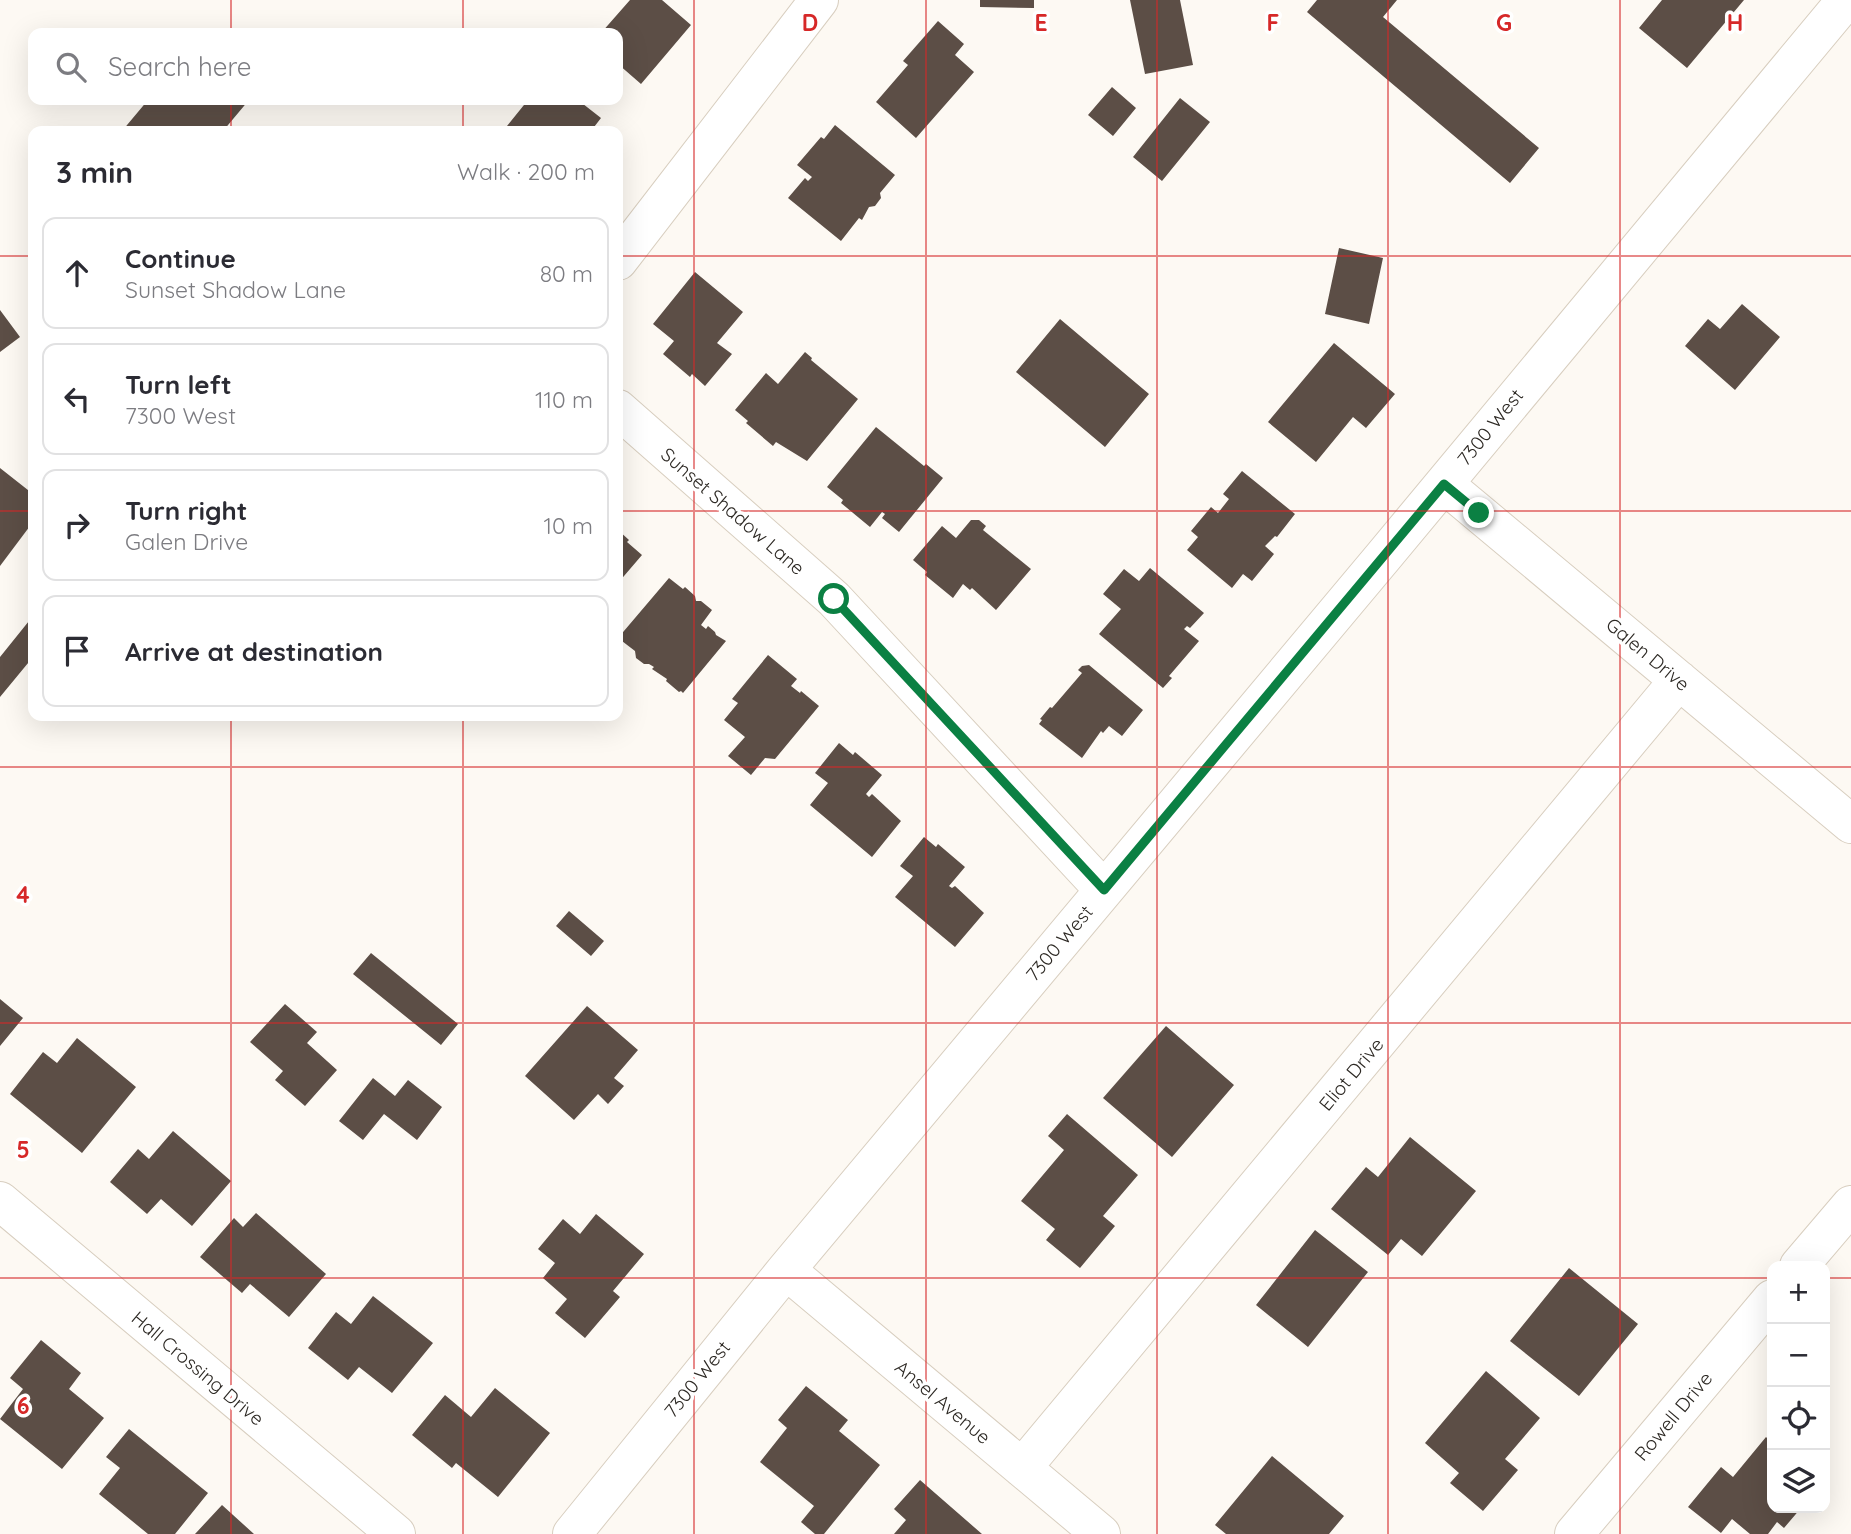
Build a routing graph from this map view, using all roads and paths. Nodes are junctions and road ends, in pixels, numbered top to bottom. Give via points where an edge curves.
1 (819, 0) edge
2 (1846, 0) edge
3 (623, 255) edge
4 (623, 413) edge
5 (1444, 484) junction
6 (1679, 680) junction
7 (1851, 824) edge
8 (1104, 890) junction
9 (0, 1201) edge
10 (1851, 1205) edge
11 (1803, 1261) edge
12 (786, 1270) junction
13 (1767, 1304) edge
14 (1022, 1468) junction
15 (396, 1534) edge
16 (572, 1534) edge
17 (1101, 1534) edge
18 (1574, 1534) edge

1 - 3 street
2 - 5 street, 7300 West
4 - 8 street, Sunset Shadow Lane via 834,599
5 - 6 street, Galen Drive
5 - 8 street, 7300 West
6 - 7 street, Galen Drive
6 - 14 street, Eliot Drive
8 - 12 street, 7300 West
9 - 15 street, Hall Crossing Drive
10 - 11 street
12 - 14 street, Ansel Avenue
12 - 16 street, 7300 West
13 - 18 street, Rowell Drive
14 - 17 street, Ansel Avenue

